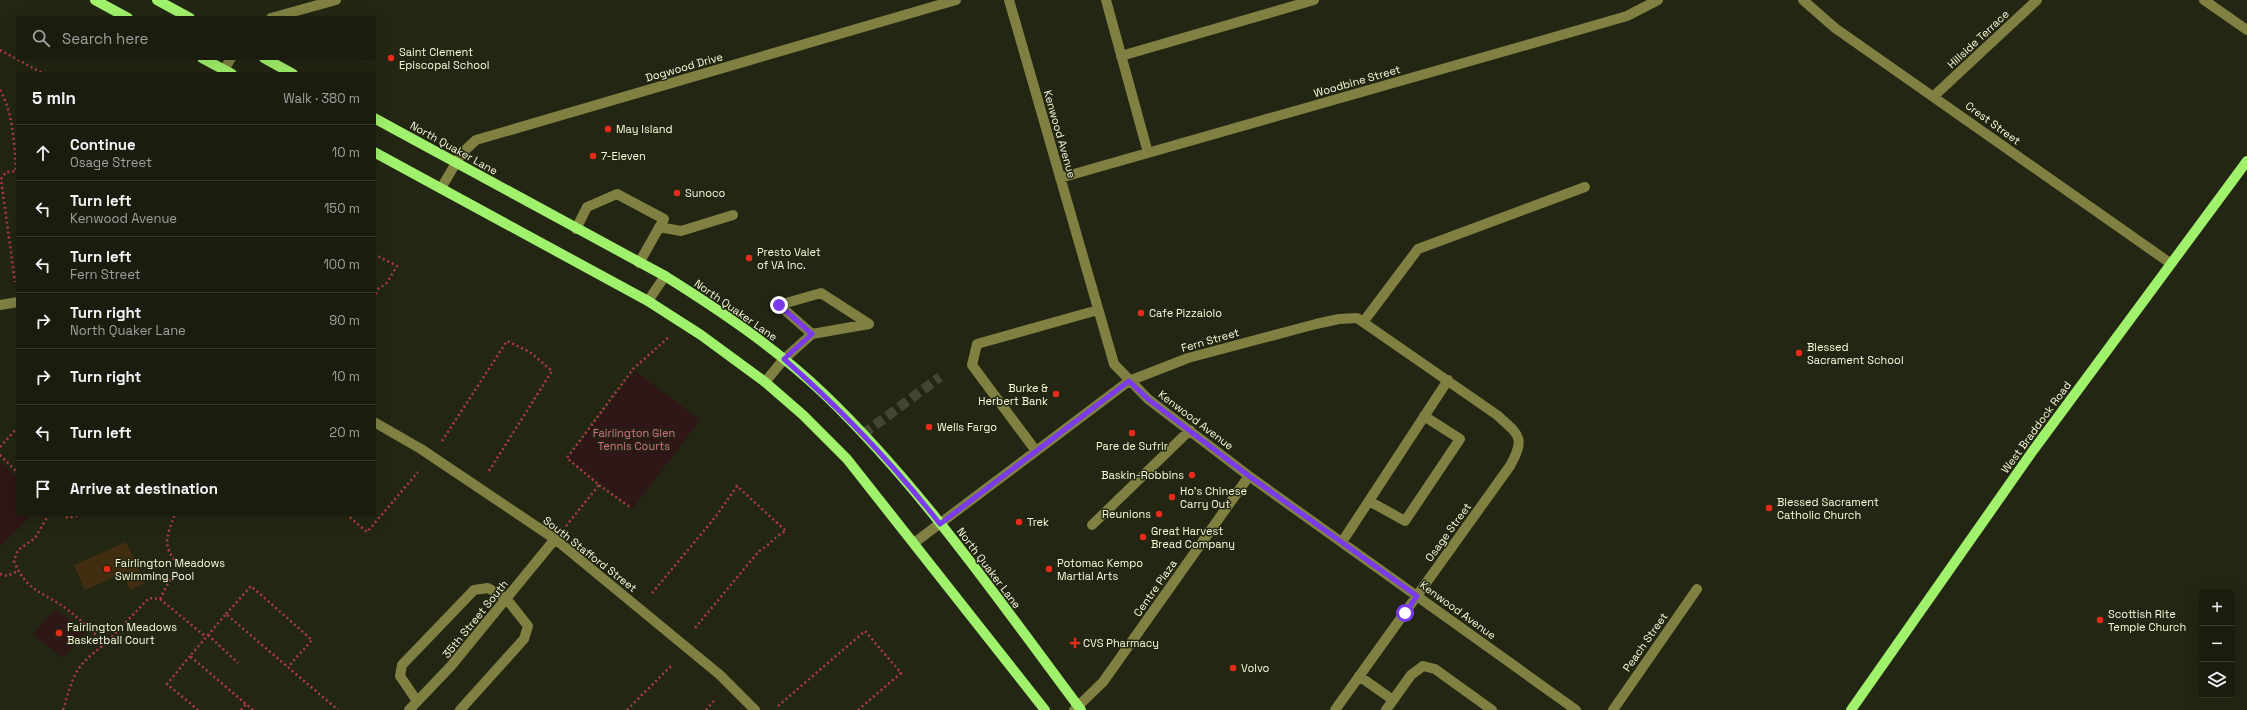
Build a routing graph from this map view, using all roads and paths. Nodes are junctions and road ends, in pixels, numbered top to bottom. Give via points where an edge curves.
1 (95, 0) edge
2 (157, 0) edge
3 (336, 0) edge
4 (956, 0) edge
5 (1009, 0) edge
6 (1106, 0) edge
7 (1314, 0) edge
8 (1658, 0) edge
9 (1803, 0) edge
10 (2037, 0) edge
11 (2204, 0) edge
12 (124, 16) edge
13 (186, 16) edge
14 (278, 16) edge
15 (2247, 30) edge
16 (0, 50) edge
17 (1122, 56) junction
18 (16, 59) edge
19 (18, 60) edge
20 (206, 60) edge
21 (231, 60) edge
22 (268, 60) edge
23 (40, 72) edge
24 (228, 72) edge
25 (289, 72) edge
26 (0, 90) edge
27 (1935, 96) junction
28 (376, 119) edge
29 (376, 153) edge
30 (1148, 153) junction
31 (16, 160) edge
32 (2247, 161) edge
33 (456, 163) junction
34 (16, 172) edge
35 (1060, 178) junction
36 (1585, 187) dead end
37 (441, 188) junction
38 (733, 216) dead end
39 (659, 227) junction
40 (576, 229) junction
41 (376, 255) edge
42 (639, 262) junction
43 (2170, 263) junction
44 (665, 276) junction
45 (15, 282) dead end
46 (376, 294) edge
47 (648, 301) junction
48 (16, 302) edge
49 (0, 305) edge
50 (1098, 310) junction
51 (1364, 321) junction
52 (812, 334) junction
53 (670, 336) dead end
54 (784, 359) junction
55 (1448, 380) junction
56 (1129, 381) junction
57 (765, 382) junction
58 (1424, 416) junction
59 (376, 423) edge
60 (16, 429) edge
61 (1190, 430) junction
62 (442, 441) dead end
63 (1520, 444) joint
64 (0, 447) edge
65 (1036, 451) junction
66 (0, 455) edge
67 (16, 471) edge
68 (489, 471) dead end
69 (418, 472) dead end
70 (1249, 476) junction
71 (599, 485) junction
72 (1369, 501) junction
73 (631, 508) dead end
74 (48, 516) edge
75 (65, 516) edge
76 (76, 516) edge
77 (173, 516) edge
78 (348, 516) edge
79 (940, 524) junction
80 (1092, 525) dead end
81 (566, 526) dead end
82 (555, 539) junction
83 (1342, 542) junction
84 (914, 543) junction
85 (18, 571) junction
86 (0, 574) edge
87 (1697, 588) dead end
88 (652, 593) dead end
89 (1417, 596) junction
90 (506, 598) junction
91 (160, 599) junction
92 (226, 614) junction
93 (695, 628) dead end
94 (207, 636) junction
95 (105, 644) junction
96 (190, 656) junction
97 (238, 663) dead end
98 (673, 664) dead end
99 (288, 667) junction
100 (1360, 676) junction
101 (1393, 700) junction
102 (417, 701) junction
103 (714, 701) dead end
104 (246, 704) junction
105 (778, 706) dead end
106 (1078, 709) edge
107 (63, 710) edge
108 (198, 710) edge
109 (241, 710) edge
110 (253, 710) edge
111 (338, 710) edge
112 (409, 710) edge
113 (460, 710) edge
114 (627, 710) edge
115 (706, 710) edge
116 (755, 710) edge
117 (858, 710) edge
118 (1045, 710) edge
119 (1335, 710) edge
120 (1386, 710) edge
121 (1492, 710) edge
122 (1576, 710) edge
123 (1613, 710) edge
124 (1851, 710) edge

1 - 12 main road
2 - 13 main road
3 - 14 street
4 - 33 street, Dogwood Drive via 476,140 468,146
5 - 35 street, Kenwood Avenue
6 - 17 street
7 - 17 street
8 - 30 street, Woodbine Street via 1620,18
9 - 27 street, Crest Street via 1836,28
10 - 27 street, Hillside Terrace
11 - 15 street
16 - 18 path
17 - 30 street
19 - 23 path
20 - 24 main road
21 - 24 street
22 - 25 main road
26 - 31 path via 6,100 13,126
27 - 43 street, Crest Street
28 - 33 main road, North Quaker Lane
29 - 37 main road
30 - 35 street, Woodbine Street
32 - 43 main road, West Braddock Road
33 - 37 street, Dogwood Drive
33 - 40 main road, North Quaker Lane
34 - 45 path via 6,172 1,179
35 - 50 street, Kenwood Avenue
36 - 51 street via 1418,249
37 - 47 main road
38 - 39 street via 681,231
39 - 40 street via 664,219 617,194 587,207
39 - 42 street
40 - 42 main road, North Quaker Lane
41 - 46 path via 397,266
42 - 44 main road, North Quaker Lane
43 - 124 main road, West Braddock Road via 2027,459
44 - 47 street
44 - 54 main road, North Quaker Lane via 706,302
47 - 57 main road via 701,335
48 - 49 street
50 - 56 street, Kenwood Avenue via 1114,364
50 - 65 street via 977,344 972,365
51 - 55 street, Fern Street
51 - 56 street, Fern Street via 1357,318 1339,319 1292,330 1188,358
52 - 52 street via 779,305 821,293 869,324
52 - 54 street
53 - 71 path via 633,369 567,458
54 - 57 street
54 - 79 main road, North Quaker Lane via 869,440
55 - 58 street
55 - 63 street, Fern Street via 1497,414 1516,431
56 - 61 street, Kenwood Avenue via 1148,399
56 - 65 street, Fern Street
57 - 84 main road via 847,459
58 - 72 street
58 - 72 street via 1460,440 1405,521
59 - 82 street, South Stafford Street via 421,449
60 - 64 path
61 - 70 street, Kenwood Avenue
61 - 80 street
62 - 68 path via 507,341 530,352 552,371
63 - 89 street, Osage Street via 1510,466
65 - 79 street, Fern Street
66 - 67 path
69 - 78 path via 367,532
70 - 83 street, Kenwood Avenue
70 - 106 street, Centre Plaza via 1103,682
71 - 73 path
71 - 81 path
72 - 83 street
74 - 85 path via 35,538 18,550 14,560
75 - 76 path
77 - 91 path via 166,539 169,554 178,564
79 - 84 street, Fern Street
79 - 106 main road, North Quaker Lane
82 - 90 street, 35th Street South
82 - 116 street, South Stafford Street via 720,675
83 - 89 street, Kenwood Avenue
84 - 118 main road
85 - 86 path via 7,576
85 - 95 path via 27,584 67,609
87 - 123 street, Peach Street
88 - 93 path via 718,515 737,486 786,531 776,535 759,551
89 - 100 street, Osage Street
89 - 122 street, Kenwood Avenue
90 - 102 street, 35th Street South via 452,666
90 - 102 street via 488,588 474,590 402,665 400,676
90 - 113 street via 528,626 524,639
91 - 94 path
91 - 95 path via 149,598
92 - 94 path
92 - 99 path
92 - 99 path via 250,586 312,640
94 - 96 path
94 - 97 path
95 - 107 path via 74,672
96 - 104 path
96 - 108 path via 167,684
98 - 114 path
99 - 111 path
100 - 101 street
100 - 119 street, Osage Street
101 - 120 street
101 - 121 street via 1412,674 1423,666 1435,669
102 - 112 street, 35th Street South
103 - 115 path
104 - 109 path
104 - 110 path
105 - 117 path via 865,631 900,673

